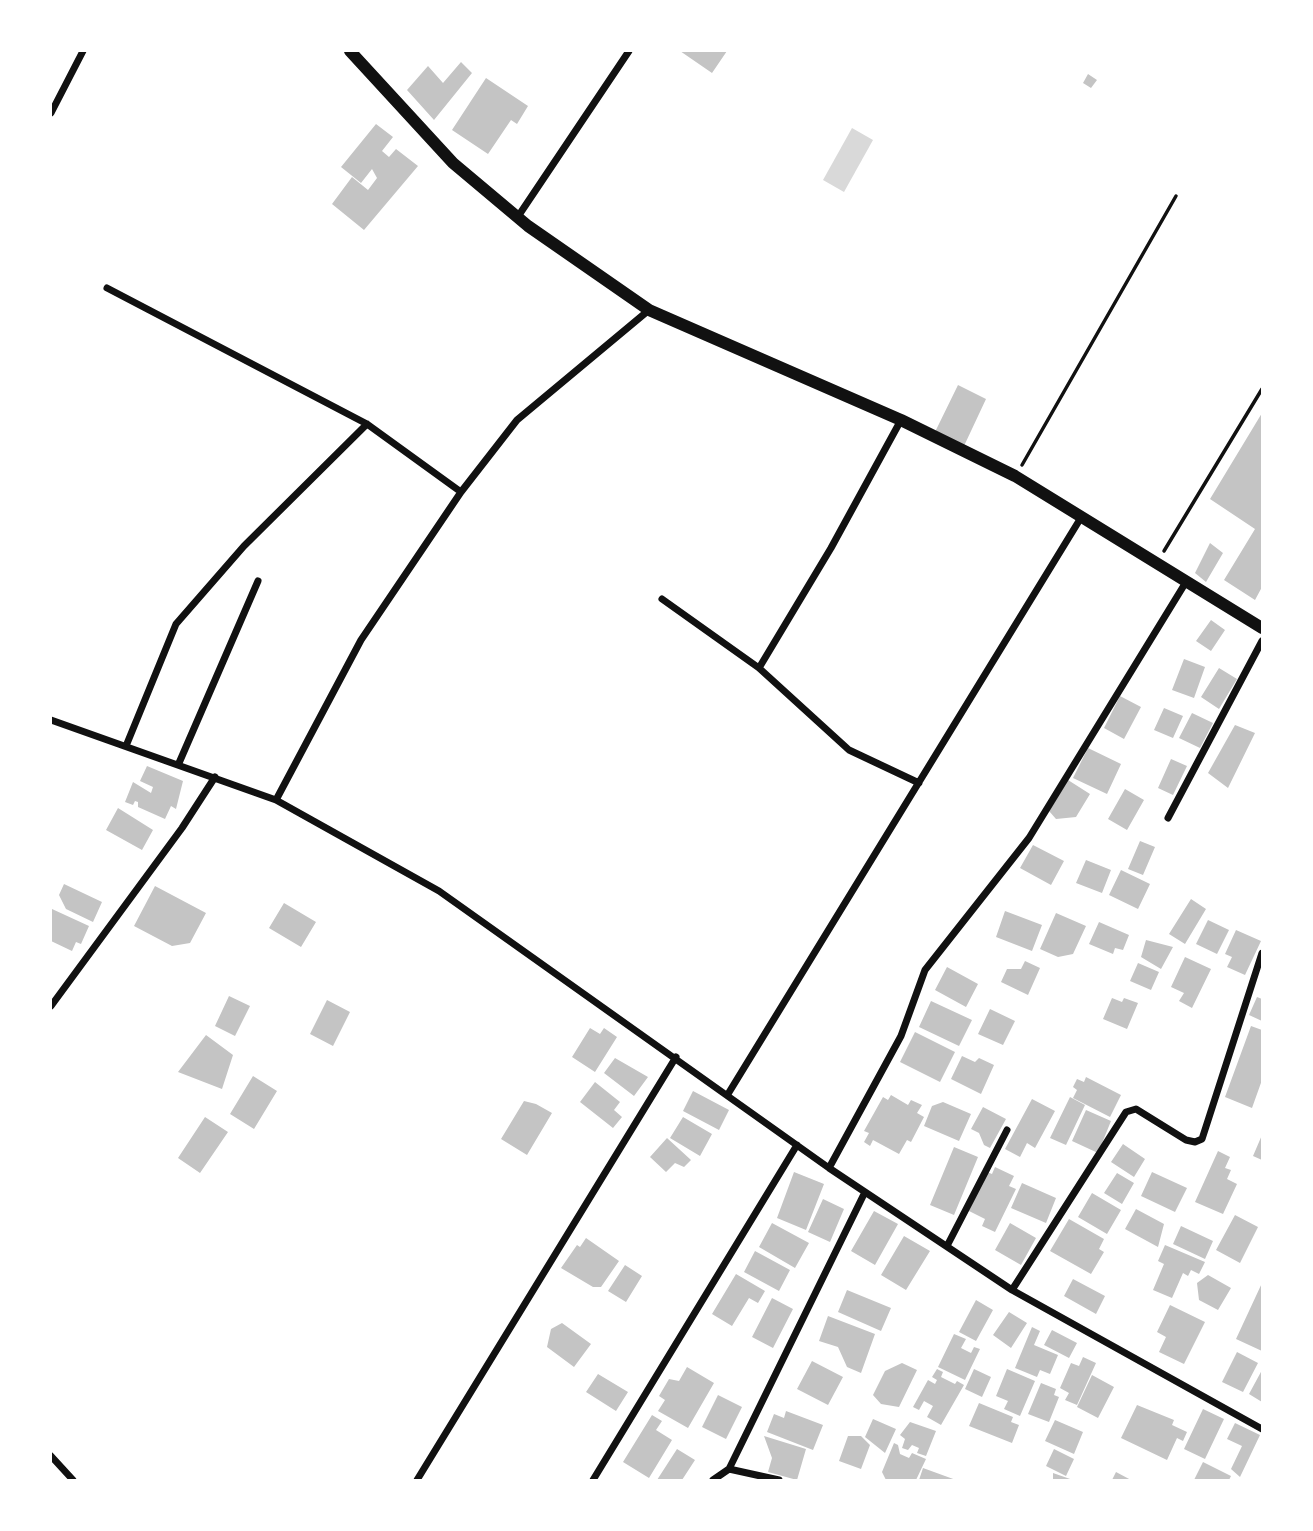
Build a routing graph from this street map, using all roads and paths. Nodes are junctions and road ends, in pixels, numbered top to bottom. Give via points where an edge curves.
1 (83, 51) edge
2 (629, 51) edge
3 (357, 53) edge
4 (51, 113) edge
5 (1176, 196) dead end
6 (517, 218) junction
7 (107, 288) dead end
8 (649, 310) junction
9 (1262, 389) edge
10 (901, 420) junction
11 (367, 424) junction
12 (1016, 476) junction
13 (461, 492) junction
14 (1082, 515) junction
15 (1157, 562) junction
16 (258, 581) dead end
17 (1186, 582) junction
18 (662, 599) dead end
19 (1262, 628) edge
20 (1262, 641) edge
21 (759, 668) junction
22 (51, 720) edge
23 (126, 746) junction
24 (179, 763) junction
25 (215, 777) junction
26 (919, 783) junction
27 (276, 800) junction
28 (1168, 818) dead end
29 (1262, 953) edge
30 (51, 1006) edge
31 (677, 1057) junction
32 (728, 1094) junction
33 (1007, 1130) dead end
34 (797, 1145) junction
35 (829, 1168) junction
36 (865, 1192) junction
37 (947, 1247) junction
38 (1012, 1290) junction
39 (1262, 1429) edge
40 (51, 1456) edge
41 (729, 1469) junction
42 (73, 1480) edge
43 (418, 1480) edge
44 (593, 1480) edge
45 (713, 1480) edge
46 (779, 1480) edge

1 - 4 street
2 - 6 street
3 - 6 street via 453,163
5 - 12 path
6 - 8 street
7 - 11 street
8 - 10 street
8 - 13 street via 517,420
9 - 15 path
10 - 12 street
10 - 21 street
11 - 13 street
11 - 23 street via 244,547 176,624
12 - 14 street
13 - 27 street via 361,640
14 - 15 street
14 - 26 street
15 - 17 street
16 - 24 street
17 - 19 street
17 - 35 street via 1029,838 925,970 901,1036
18 - 21 street
20 - 28 street
21 - 26 street via 849,750
22 - 23 street
23 - 24 street
24 - 25 street
25 - 27 street
25 - 30 street
26 - 32 street
27 - 31 street via 439,891
29 - 38 street via 1202,1139 1186,1140 1136,1109 1126,1112
31 - 32 street
31 - 43 street
32 - 34 street
33 - 37 street
34 - 35 street
34 - 44 street
35 - 36 street
36 - 37 street
36 - 41 street
37 - 38 street
38 - 39 street
40 - 42 street
41 - 45 street
41 - 46 street

